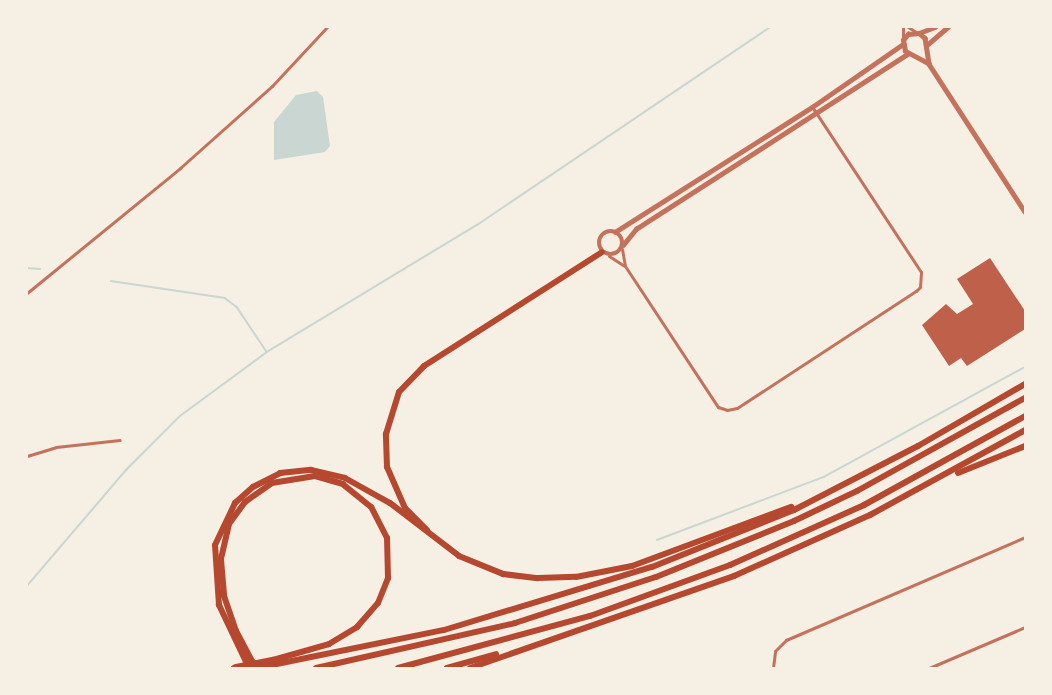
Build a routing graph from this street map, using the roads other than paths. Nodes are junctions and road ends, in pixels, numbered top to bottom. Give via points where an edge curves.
1 (327, 27) edge
2 (903, 27) edge
3 (908, 27) edge
4 (935, 27) edge
5 (948, 27) edge
6 (917, 32) junction
7 (903, 42) junction
8 (927, 46) junction
9 (908, 54) junction
10 (915, 56) junction
11 (929, 64) junction
12 (812, 107) junction
13 (816, 113) junction
14 (1025, 212) edge
15 (615, 232) junction
16 (622, 247) junction
17 (605, 254) junction
18 (625, 266) junction
19 (27, 293) edge
20 (1025, 384) edge
21 (1025, 398) edge
22 (1025, 416) edge
23 (1025, 430) edge
24 (120, 440) dead end
25 (1025, 446) edge
26 (27, 456) edge
27 (935, 482) junction
28 (813, 499) junction
29 (430, 536) junction
30 (1025, 537) edge
31 (1025, 627) edge
32 (238, 642) junction
33 (526, 647) junction
34 (941, 663) junction
35 (234, 668) edge
36 (249, 668) edge
37 (257, 668) edge
38 (316, 668) edge
39 (398, 668) edge
40 (447, 668) edge
41 (470, 668) edge
42 (773, 668) edge
43 (929, 668) edge
44 (943, 668) edge

1 - 19 street via 272,86 180,168
2 - 7 street
3 - 6 street
4 - 6 street
5 - 8 street
6 - 7 street
6 - 8 street
7 - 9 street
7 - 12 street
8 - 10 street
8 - 11 street
9 - 10 street
9 - 13 street
10 - 11 street
11 - 14 street
12 - 13 street
12 - 15 street
13 - 16 street via 636,228
13 - 18 street via 921,272 916,291 737,408 727,410 718,407
15 - 16 street
15 - 17 street via 608,231 599,238
16 - 17 street
16 - 18 street
17 - 18 street
17 - 29 highway via 424,366 399,392 386,434 387,466 405,508
20 - 28 highway via 918,446
21 - 38 highway via 847,496 656,577 515,623
22 - 39 highway via 864,505 730,565 590,616
23 - 27 highway
24 - 26 street via 56,447
25 - 27 highway
27 - 33 highway via 734,576
28 - 29 highway via 632,566 558,579 502,574 481,567
28 - 37 highway via 692,552 521,608 370,647
29 - 32 highway via 375,493 328,472 294,470 265,479 235,503 215,545 216,591
30 - 42 street via 786,640 775,651
31 - 34 street
32 - 35 highway via 224,596 221,560 224,539 237,511 258,491 285,478 315,476 354,491 377,515 389,545 388,578 378,603 357,627 329,644
32 - 36 highway
32 - 37 highway
33 - 40 highway
33 - 41 highway
34 - 43 street
34 - 44 street

